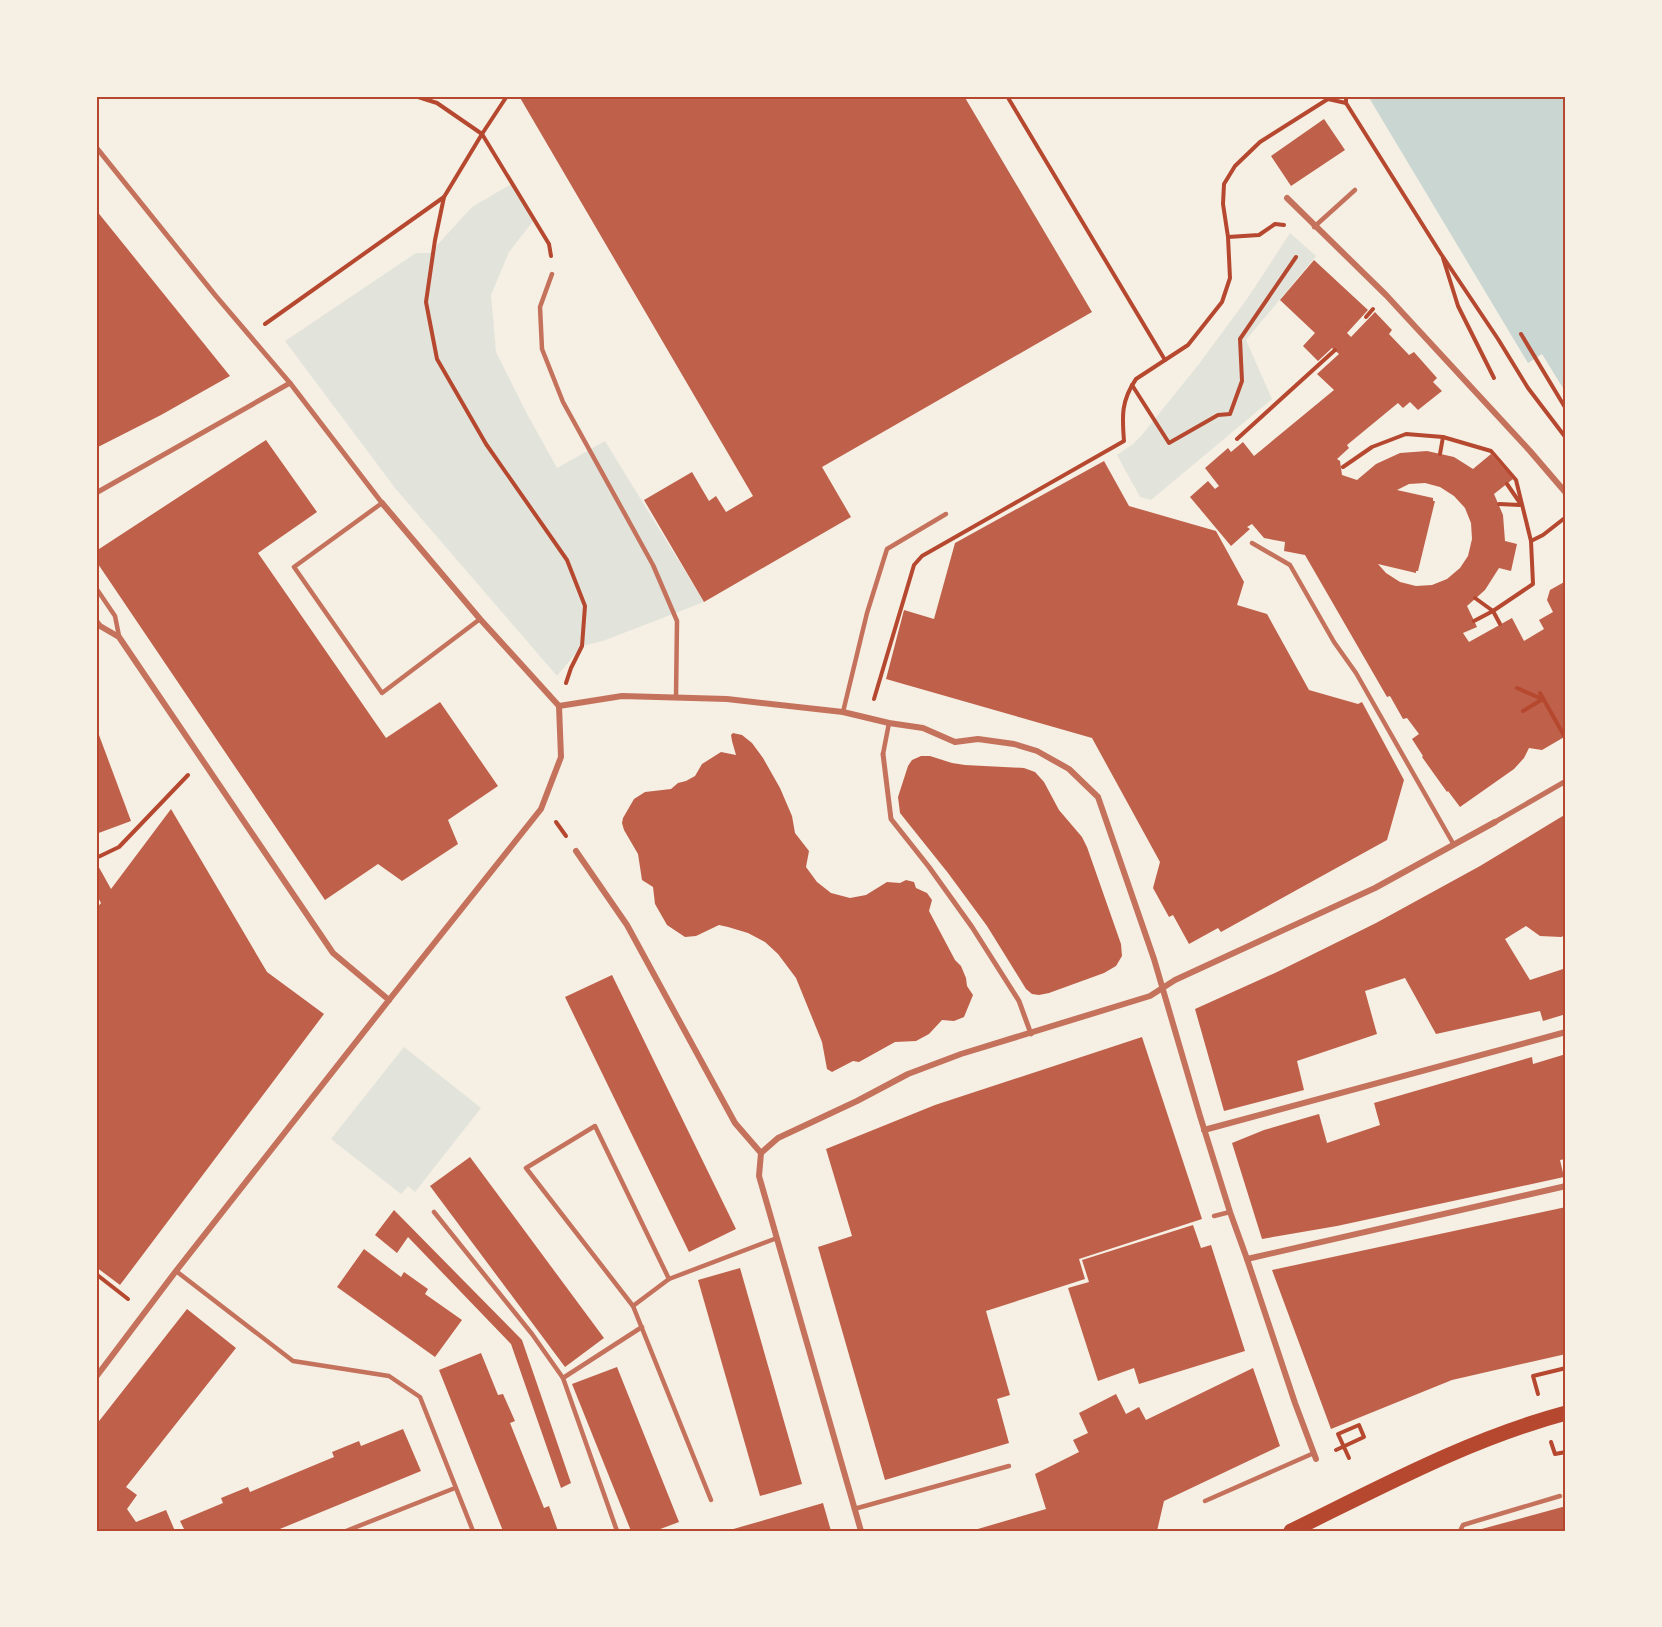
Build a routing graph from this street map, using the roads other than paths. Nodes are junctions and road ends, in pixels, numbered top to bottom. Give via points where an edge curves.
1 (96, 147) edge
2 (1355, 190) dead end
3 (1287, 198) dead end
4 (1314, 227) junction
5 (552, 274) road end
6 (290, 383) junction
7 (96, 493) edge
8 (1566, 493) edge
9 (382, 503) junction
10 (946, 514) dead end
11 (1252, 543) dead end
12 (96, 588) edge
13 (480, 619) junction
14 (96, 621) edge
15 (119, 637) junction
16 (676, 698) junction
17 (560, 706) junction
18 (843, 712) junction
19 (889, 723) junction
20 (883, 754) joint
21 (1566, 781) edge
22 (1495, 822) joint
23 (1454, 844) junction
24 (576, 851) road end
25 (1163, 988) junction
26 (389, 1000) junction
27 (1566, 1032) edge
28 (1032, 1034) junction
29 (1204, 1130) junction
30 (761, 1152) junction
31 (1566, 1186) edge
32 (434, 1212) dead end
33 (1230, 1212) junction
34 (1214, 1216) dead end
35 (777, 1238) junction
36 (1247, 1259) junction
37 (176, 1271) junction
38 (669, 1279) junction
39 (633, 1306) junction
40 (642, 1327) junction
41 (96, 1377) edge
42 (563, 1378) junction
43 (1566, 1413) edge
44 (1315, 1456) joint
45 (1009, 1466) dead end
46 (455, 1488) junction
47 (1560, 1496) dead end
48 (711, 1500) dead end
49 (1205, 1501) dead end
50 (854, 1509) junction
51 (345, 1531) edge
52 (473, 1531) edge
53 (616, 1531) edge
54 (861, 1531) edge
55 (1291, 1531) edge
56 (1460, 1531) edge

1 - 6 street
2 - 4 lane
3 - 4 street
4 - 8 street via 1386,296
5 - 16 lane via 540,307 542,349 564,402 653,566 677,621
6 - 7 street
6 - 9 street
9 - 13 street
9 - 13 lane via 294,567 382,693
10 - 18 lane via 887,549
11 - 23 lane via 1290,565
12 - 15 lane via 115,616
13 - 17 street
14 - 15 street
15 - 26 street via 333,953
16 - 17 street via 622,696
16 - 18 street via 727,699
17 - 26 street via 561,757 542,809
18 - 19 street
19 - 20 lane
19 - 25 street via 923,728 955,742 978,739 1037,751 1069,769 1098,797
20 - 28 street via 891,819 972,927 1019,1001
21 - 22 street
22 - 23 street
23 - 25 street via 1375,888
24 - 30 street via 627,925 735,1123
25 - 28 street via 1147,997
25 - 29 street
26 - 37 street
27 - 29 street
28 - 30 street via 908,1074 778,1138
29 - 33 street
30 - 35 street via 759,1176
31 - 36 street
32 - 42 lane
33 - 34 lane
33 - 36 street
35 - 38 lane
35 - 50 street
36 - 44 street
37 - 41 street
37 - 46 lane via 293,1361 388,1376 420,1397
38 - 39 lane
38 - 39 lane via 595,1126 526,1168
39 - 40 lane
40 - 42 lane
40 - 48 lane
42 - 53 lane
43 - 55 main road via 1497,1434 1441,1458
44 - 49 lane
45 - 50 lane
46 - 51 lane
46 - 52 lane
47 - 56 lane via 1463,1525
50 - 54 street

